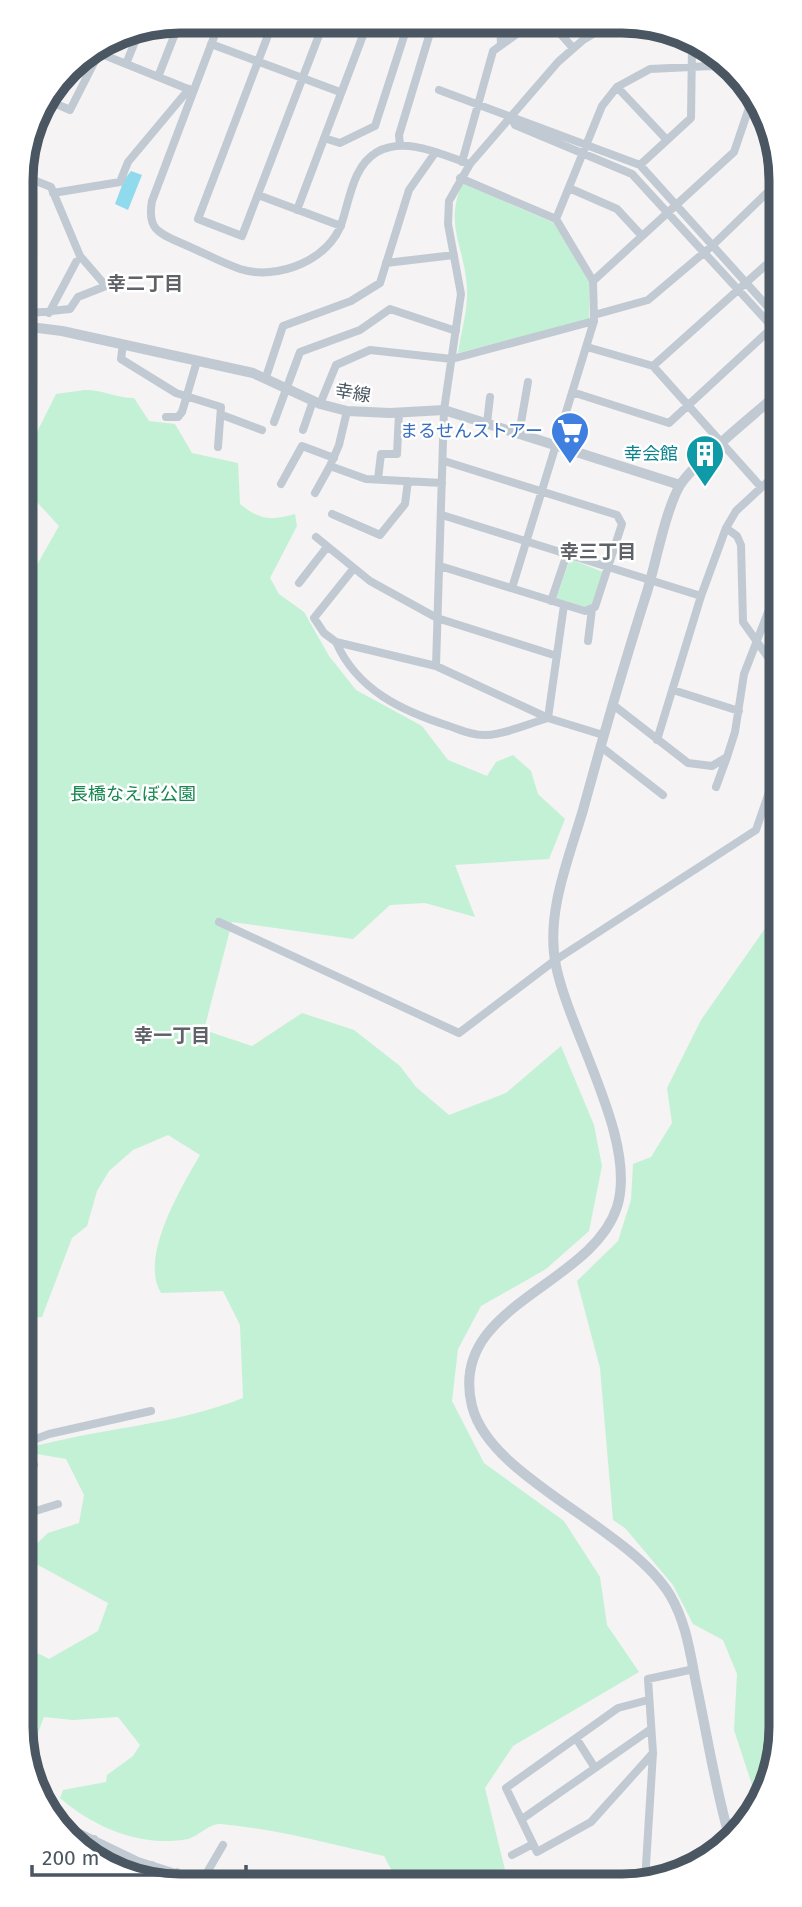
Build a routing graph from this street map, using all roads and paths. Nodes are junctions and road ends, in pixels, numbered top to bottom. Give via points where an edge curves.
1 (215, 33) edge
2 (269, 33) edge
3 (320, 33) edge
4 (364, 33) edge
5 (405, 33) edge
6 (430, 33) edge
7 (500, 33) edge
8 (517, 33) edge
9 (560, 33) edge
10 (596, 33) edge
11 (175, 34) edge
12 (135, 41) edge
13 (211, 44) junction
14 (501, 44) junction
15 (573, 48) junction
16 (692, 51) edge
17 (104, 55) edge
18 (95, 61) edge
19 (258, 62) junction
20 (126, 64) junction
21 (714, 67) edge
22 (691, 68) junction
23 (158, 77) junction
24 (302, 79) junction
25 (617, 86) junction
26 (191, 90) junction
27 (439, 90) dead end
28 (340, 92) junction
29 (55, 104) edge
30 (477, 105) junction
31 (749, 107) edge
32 (511, 117) junction
33 (324, 138) junction
34 (667, 140) junction
35 (586, 144) junction
36 (400, 145) junction
37 (435, 153) junction
38 (583, 154) junction
39 (466, 163) junction
40 (640, 165) junction
41 (460, 178) junction
42 (34, 180) edge
43 (569, 188) junction
44 (769, 191) edge
45 (53, 193) junction
46 (258, 195) junction
47 (676, 205) junction
48 (297, 210) junction
49 (668, 213) junction
50 (556, 219) junction
51 (341, 226) junction
52 (642, 236) junction
53 (713, 245) junction
54 (703, 253) junction
55 (454, 255) junction
56 (76, 262) dead end
57 (386, 262) junction
58 (769, 262) edge
59 (593, 281) junction
60 (747, 282) junction
61 (738, 290) junction
62 (769, 308) edge
63 (49, 313) junction
64 (34, 314) edge
65 (594, 318) junction
66 (769, 321) edge
67 (34, 327) edge
68 (456, 331) junction
69 (769, 333) edge
70 (123, 344) junction
71 (587, 347) junction
72 (452, 359) junction
73 (197, 361) junction
74 (653, 366) junction
75 (265, 377) junction
76 (528, 382) dead end
77 (285, 387) junction
78 (572, 392) junction
79 (185, 396) junction
80 (490, 397) dead end
81 (316, 402) junction
82 (769, 402) edge
83 (688, 406) junction
84 (444, 410) junction
85 (347, 411) junction
86 (399, 413) junction
87 (222, 415) junction
88 (166, 417) dead end
89 (274, 422) dead end
90 (486, 423) junction
91 (262, 430) dead end
92 (303, 430) dead end
93 (520, 434) junction
94 (723, 444) junction
95 (555, 445) junction
96 (218, 446) dead end
97 (444, 461) junction
98 (332, 462) junction
99 (378, 480) junction
100 (769, 480) edge
101 (408, 481) junction
102 (442, 483) junction
103 (281, 484) dead end
104 (680, 485) junction
105 (761, 487) junction
106 (541, 491) junction
107 (316, 494) dead end
108 (332, 514) dead end
109 (442, 515) junction
110 (726, 528) junction
111 (316, 537) dead end
112 (526, 541) junction
113 (327, 547) junction
114 (568, 554) junction
115 (440, 566) junction
116 (608, 566) junction
117 (354, 568) junction
118 (650, 579) junction
119 (299, 583) dead end
120 (512, 588) junction
121 (701, 596) junction
122 (551, 601) junction
123 (564, 605) junction
124 (592, 609) junction
125 (769, 611) edge
126 (437, 618) junction
127 (588, 641) dead end
128 (757, 641) junction
129 (336, 642) junction
130 (557, 656) junction
131 (769, 658) edge
132 (436, 666) junction
133 (673, 690) junction
134 (612, 704) junction
135 (739, 711) junction
136 (548, 718) junction
137 (603, 735) junction
138 (657, 740) junction
139 (600, 746) junction
140 (727, 757) junction
141 (716, 787) dead end
142 (769, 792) edge
143 (663, 795) dead end
144 (219, 922) dead end
145 (554, 961) junction
146 (152, 1412) dead end
147 (33, 1440) edge
148 (58, 1504) dead end
149 (33, 1512) edge
150 (694, 1670) junction
151 (648, 1700) junction
152 (651, 1729) junction
153 (576, 1738) junction
154 (653, 1753) junction
155 (595, 1768) junction
156 (522, 1819) junction
157 (728, 1828) edge
158 (79, 1833) edge
159 (94, 1839) junction
160 (93, 1844) edge
161 (533, 1844) junction
162 (223, 1845) dead end
163 (512, 1855) dead end
164 (152, 1865) junction
165 (150, 1871) edge
166 (646, 1871) edge
167 (177, 1872) joint
168 (183, 1874) edge
169 (209, 1874) edge

1 - 13 street
2 - 19 street
3 - 24 street
4 - 28 street
5 - 33 street via 375,126 340,143
6 - 36 street via 399,135
7 - 14 street
8 - 14 street
9 - 15 street
10 - 15 street
11 - 23 street
12 - 20 street
13 - 19 street
13 - 26 street
14 - 30 street via 493,51
15 - 32 street
16 - 22 street
17 - 20 street
18 - 29 street via 70,110
19 - 24 street
19 - 46 street via 198,219 242,236
20 - 23 street
21 - 22 street
22 - 25 street via 650,69
22 - 34 street via 691,118
23 - 26 street
24 - 28 street
24 - 46 street
25 - 34 street
25 - 35 street via 602,106
26 - 45 street via 128,162 120,181
26 - 51 street via 152,201 149,216 158,232 239,269 265,272 310,261 337,238
27 - 30 street
28 - 33 street
30 - 32 street
30 - 39 street
31 - 47 street via 734,152
32 - 35 street
32 - 38 street via 515,125
32 - 39 street
33 - 48 street
34 - 40 street
35 - 38 street
35 - 40 street
36 - 37 street
36 - 51 street via 378,151 366,161 356,176
37 - 39 street
37 - 57 street via 409,190
38 - 43 street
38 - 49 street via 632,174
39 - 41 street
40 - 47 street
41 - 50 street
41 - 55 street via 449,201
42 - 45 street via 51,187
43 - 50 street
43 - 52 street via 617,209
44 - 53 street
45 - 63 street via 85,265 106,286 78,297 70,309
46 - 48 street
47 - 49 street
47 - 53 street
48 - 51 street
49 - 52 street
49 - 54 street
50 - 59 street
52 - 59 street
53 - 54 street
53 - 60 street
54 - 61 street
54 - 65 street via 648,300
55 - 57 street
55 - 68 street via 461,293
56 - 63 street
57 - 75 street via 380,283 351,301 283,326
58 - 60 street
59 - 65 street
60 - 61 street
60 - 62 street
61 - 66 street
61 - 74 street
63 - 64 street
65 - 71 street
65 - 72 street
67 - 70 street, 幸線
68 - 72 street
68 - 77 street via 390,309 359,330 300,352
69 - 83 street
70 - 73 street, 幸線
70 - 79 street via 121,359
71 - 74 street
71 - 78 street
72 - 81 street via 370,350 336,365
72 - 84 street
73 - 75 street, 幸線
73 - 79 street
74 - 83 street
75 - 77 street, 幸線
76 - 93 street
77 - 81 street, 幸線
77 - 89 street
78 - 83 street via 669,422
78 - 95 street
79 - 87 street via 221,407
79 - 88 street via 178,417
80 - 90 street
81 - 85 street, 幸線
81 - 92 street
82 - 94 street
83 - 94 street
84 - 86 street, 幸線
84 - 90 street, 幸線
84 - 97 street
85 - 86 street, 幸線
85 - 98 street
86 - 99 street via 397,454 380,454
87 - 91 street
87 - 96 street
90 - 93 street, 幸線
93 - 95 street, 幸線
94 - 104 street
94 - 105 street
95 - 104 street, 幸線
95 - 106 street
97 - 102 street
97 - 106 street
98 - 99 street
98 - 103 street via 302,446
98 - 107 street
99 - 101 street
100 - 105 street
101 - 102 street
101 - 108 street via 405,504 380,535
102 - 109 street
104 - 118 street
105 - 110 street
106 - 112 street
106 - 116 street via 617,515 622,524
109 - 112 street
109 - 115 street
110 - 121 street
110 - 128 street via 741,545 743,622
111 - 113 street
112 - 114 street
112 - 120 street
113 - 117 street
113 - 119 street
114 - 116 street
114 - 122 street
115 - 120 street
115 - 126 street
116 - 118 street
116 - 124 street
117 - 126 street
117 - 129 street via 314,618
118 - 121 street
118 - 134 street
120 - 122 street
121 - 133 street
122 - 123 street
123 - 124 street
123 - 130 street
124 - 127 street
125 - 128 street
126 - 130 street
126 - 132 street
128 - 131 street
128 - 135 street via 744,674
129 - 132 street
129 - 136 street via 364,682 393,704 426,719 488,735
130 - 136 street
132 - 136 street
133 - 135 street
133 - 138 street
134 - 137 street
134 - 138 street
135 - 140 street
136 - 137 street
137 - 139 street
138 - 140 street via 698,766
139 - 143 street
139 - 145 street via 560,890
140 - 141 street
142 - 145 street via 755,830
144 - 145 street via 459,1033
145 - 150 street via 614,1132 621,1192 611,1221 594,1247 486,1335 472,1362 472,1408 483,1433 501,1452 652,1571 678,1611
146 - 147 street
148 - 149 street
150 - 151 street via 648,1679
150 - 157 street
151 - 152 street
151 - 153 street via 618,1708
152 - 154 street
152 - 155 street
153 - 155 street
153 - 156 street via 506,1788
154 - 161 street via 591,1822 537,1852
154 - 166 street
155 - 156 street
156 - 161 street
158 - 159 street
159 - 160 street
159 - 164 street
161 - 163 street
162 - 169 street
164 - 165 street
164 - 167 street
167 - 168 street

